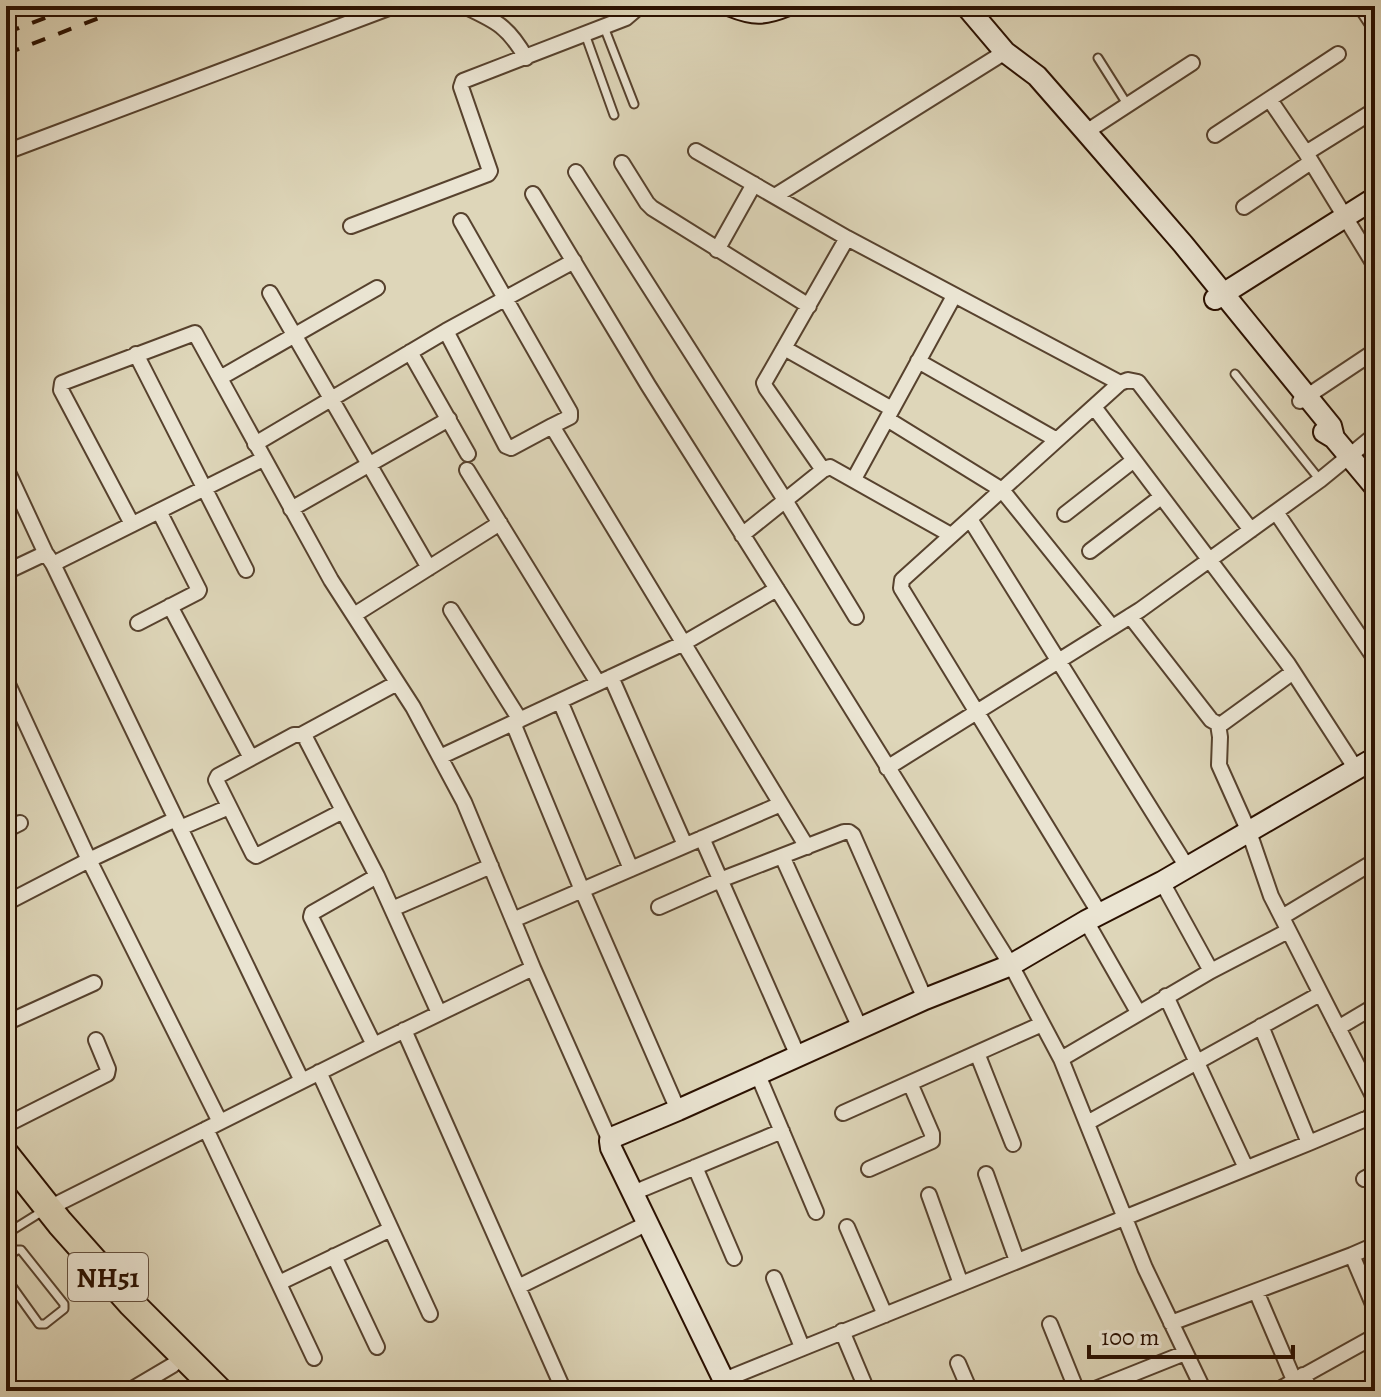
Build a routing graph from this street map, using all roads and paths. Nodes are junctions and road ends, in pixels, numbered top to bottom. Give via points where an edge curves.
1 (391, 6) edge
2 (464, 6) edge
3 (640, 6) edge
4 (731, 6) edge
5 (786, 6) edge
6 (966, 6) edge
7 (1361, 6) edge
8 (604, 27) junction
9 (1375, 27) edge
10 (585, 34) junction
11 (1338, 54) dead end
12 (1011, 57) junction
13 (526, 58) junction
14 (1098, 58) dead end
15 (1192, 63) dead end
16 (1270, 100) junction
17 (634, 104) dead end
18 (1127, 104) junction
19 (1375, 110) edge
20 (614, 115) dead end
21 (1086, 132) junction
22 (1215, 135) dead end
23 (696, 151) dead end
24 (6, 152) edge
25 (1308, 158) junction
26 (622, 163) dead end
27 (576, 172) dead end
28 (754, 184) junction
29 (533, 194) dead end
30 (775, 196) junction
31 (1375, 198) edge
32 (1244, 207) dead end
33 (1345, 218) junction
34 (461, 221) dead end
35 (351, 226) dead end
36 (847, 238) junction
37 (717, 250) junction
38 (574, 261) junction
39 (1375, 266) edge
40 (377, 288) dead end
41 (270, 293) dead end
42 (954, 296) junction
43 (1219, 296) junction
44 (505, 299) junction
45 (809, 306) junction
46 (446, 331) junction
47 (295, 336) junction
48 (784, 348) junction
49 (1375, 351) edge
50 (410, 352) junction
51 (136, 354) junction
52 (918, 361) junction
53 (1235, 374) dead end
54 (220, 378) junction
55 (1120, 383) junction
56 (331, 398) junction
57 (1302, 398) junction
58 (1094, 407) junction
59 (889, 414) junction
60 (449, 419) junction
61 (552, 426) junction
62 (1375, 435) edge
63 (1057, 440) junction
64 (255, 444) junction
65 (468, 454) dead end
66 (1350, 456) junction
67 (263, 459) junction
68 (1134, 460) junction
69 (370, 465) junction
70 (6, 468) edge
71 (467, 470) dead end
72 (823, 470) junction
73 (854, 479) junction
74 (1320, 480) junction
75 (1373, 484) edge
76 (205, 488) junction
77 (1002, 490) junction
78 (1161, 497) junction
79 (785, 500) junction
80 (291, 509) junction
81 (159, 511) junction
82 (1276, 512) junction
83 (1065, 514) dead end
84 (970, 519) junction
85 (500, 523) junction
86 (132, 524) junction
87 (1251, 530) junction
88 (742, 535) junction
89 (951, 535) junction
90 (1090, 551) dead end
91 (49, 559) junction
92 (1209, 561) junction
93 (429, 568) junction
94 (246, 570) dead end
95 (6, 572) edge
96 (777, 589) junction
97 (170, 606) junction
98 (451, 610) dead end
99 (354, 615) junction
100 (1130, 616) junction
101 (856, 617) dead end
102 (138, 623) dead end
103 (1112, 627) junction
104 (684, 643) junction
105 (1375, 659) edge
106 (1058, 661) junction
107 (1293, 672) junction
108 (6, 680) edge
109 (605, 680) junction
110 (397, 683) junction
111 (560, 701) junction
112 (977, 712) junction
113 (516, 721) junction
114 (1218, 724) junction
115 (301, 735) junction
116 (440, 757) junction
117 (251, 758) junction
118 (1375, 758) edge
119 (887, 768) junction
120 (1356, 769) junction
121 (781, 804) junction
122 (229, 807) junction
123 (343, 811) junction
124 (178, 823) junction
125 (1249, 832) junction
126 (702, 838) junction
127 (685, 845) junction
128 (807, 847) junction
129 (782, 856) junction
130 (89, 860) junction
131 (1375, 861) edge
132 (491, 866) junction
133 (1187, 867) junction
134 (631, 869) junction
135 (377, 876) junction
136 (720, 880) junction
137 (1162, 882) junction
138 (582, 890) junction
139 (6, 903) edge
140 (659, 907) dead end
141 (392, 909) junction
142 (1093, 917) junction
143 (513, 920) junction
144 (1285, 924) junction
145 (1011, 965) junction
146 (533, 968) junction
147 (1211, 971) junction
148 (94, 983) dead end
149 (1320, 994) junction
150 (1166, 996) junction
151 (925, 999) junction
152 (1375, 1006) edge
153 (1138, 1012) junction
154 (439, 1013) junction
155 (6, 1023) edge
156 (1042, 1024) junction
157 (1261, 1026) junction
158 (860, 1028) junction
159 (1338, 1028) junction
160 (404, 1030) junction
161 (96, 1040) dead end
162 (374, 1045) junction
163 (977, 1053) junction
164 (798, 1056) junction
165 (1061, 1059) junction
166 (1196, 1062) junction
167 (319, 1072) junction
168 (1369, 1072) edge
169 (758, 1075) junction
170 (302, 1081) junction
171 (910, 1083) junction
172 (1375, 1100) edge
173 (678, 1110) junction
174 (1375, 1111) edge
175 (843, 1113) dead end
176 (1087, 1123) junction
177 (6, 1125) edge
178 (213, 1125) junction
179 (782, 1131) junction
180 (610, 1141) junction
181 (1309, 1143) junction
182 (1013, 1144) dead end
183 (6, 1155) edge
184 (695, 1167) junction
185 (1246, 1168) junction
186 (869, 1169) dead end
187 (6, 1173) edge
188 (986, 1174) dead end
189 (633, 1193) junction
190 (929, 1195) dead end
191 (43, 1211) junction
192 (816, 1212) dead end
193 (1125, 1218) junction
194 (648, 1223) junction
195 (847, 1227) dead end
196 (391, 1229) junction
197 (6, 1234) edge
198 (1375, 1245) edge
199 (1352, 1255) junction
200 (334, 1256) junction
201 (6, 1258) edge
202 (734, 1258) dead end
203 (1017, 1261) junction
204 (6, 1278) edge
205 (774, 1278) dead end
206 (279, 1283) junction
207 (961, 1284) junction
208 (518, 1287) junction
209 (1256, 1291) junction
210 (1375, 1309) edge
211 (430, 1314) dead end
212 (885, 1315) junction
213 (1171, 1323) junction
214 (1050, 1324) dead end
215 (842, 1331) junction
216 (1375, 1336) edge
217 (377, 1347) dead end
218 (802, 1347) junction
219 (1185, 1353) junction
220 (314, 1358) dead end
221 (958, 1363) dead end
222 (173, 1365) junction
223 (1298, 1378) junction
224 (726, 1385) edge
225 (129, 1391) edge
226 (199, 1391) edge
227 (219, 1391) edge
228 (564, 1391) edge
229 (869, 1391) edge
230 (970, 1391) edge
231 (1077, 1391) edge
232 (1090, 1391) edge
233 (1204, 1391) edge
234 (1276, 1391) edge
235 (1311, 1391) edge

1 - 24 street
2 - 13 street via 502,25
3 - 8 street
4 - 5 street via 767,13
6 - 12 street
7 - 9 street
8 - 10 street
8 - 17 lane
10 - 13 street
10 - 20 lane
11 - 16 street
12 - 21 street via 1037,76
12 - 30 street
12 - 43 street
13 - 35 street via 468,78 461,87 488,174
14 - 18 lane
15 - 18 street
16 - 22 street
16 - 25 street
18 - 21 street
19 - 25 street
21 - 43 street via 1183,244
23 - 28 street
25 - 32 street
25 - 33 street
26 - 37 street via 647,203
27 - 79 street
28 - 30 street
28 - 37 street
29 - 38 street
30 - 36 street
31 - 33 street
33 - 39 street
33 - 43 street
34 - 44 street
36 - 42 street
36 - 45 street
37 - 45 street
38 - 44 street
38 - 88 street
40 - 47 street
41 - 47 street
42 - 52 street
42 - 55 street
43 - 57 street
44 - 46 street
44 - 61 street via 570,412
45 - 48 street
46 - 50 street
46 - 61 street via 506,446
47 - 54 street
47 - 56 street
48 - 59 street
48 - 72 street via 765,379 766,388
49 - 57 street
50 - 56 street
50 - 60 street
51 - 54 street via 195,333
51 - 76 street
51 - 86 street via 61,386
52 - 59 street
52 - 63 street
53 - 74 lane
54 - 64 street
55 - 58 street
55 - 87 street via 1138,382
56 - 64 street
56 - 69 street
57 - 66 street via 1324,433
58 - 63 street
58 - 68 street
59 - 73 street
59 - 77 street
60 - 65 street
60 - 69 street
61 - 104 street
62 - 66 street
63 - 77 street
64 - 67 street
66 - 74 street
66 - 75 street
67 - 76 street
67 - 80 street
68 - 78 street
68 - 83 street
69 - 80 street
69 - 93 street
70 - 91 street
71 - 85 street
72 - 73 street via 830,467
72 - 79 street
73 - 89 street
74 - 82 street
76 - 81 street
76 - 94 street
77 - 84 street
77 - 103 street
78 - 90 street
78 - 92 street
79 - 88 street
79 - 101 street
80 - 99 street
81 - 86 street
81 - 97 street via 199,590
82 - 87 street
82 - 105 street
84 - 89 street
84 - 106 street
85 - 93 street
85 - 109 street
86 - 91 street
87 - 92 street
88 - 96 street
89 - 112 street via 900,584
91 - 95 street
91 - 124 street
92 - 100 street
92 - 107 street
93 - 99 street
96 - 104 street
96 - 119 street
97 - 102 street
97 - 117 street
98 - 113 street
99 - 110 street
100 - 103 street
100 - 114 street
103 - 106 street
104 - 109 street
104 - 121 street
106 - 112 street
106 - 133 street
107 - 114 street
107 - 120 street
108 - 130 street
109 - 111 street
109 - 127 street
110 - 115 street
110 - 116 street
111 - 113 street
111 - 134 street
112 - 119 street
112 - 142 street
113 - 116 street
113 - 138 street
114 - 125 street via 1219,765
115 - 117 street
115 - 123 street
116 - 132 street
117 - 122 street via 216,780
118 - 120 street
119 - 145 street
120 - 125 street
121 - 126 street
121 - 128 street
122 - 123 street via 256,856
122 - 124 street
123 - 135 street
124 - 130 street
124 - 170 street
125 - 133 street
125 - 144 street
126 - 127 street
126 - 136 street
127 - 134 street
128 - 129 street
128 - 151 street via 844,832 853,835
129 - 136 street
129 - 158 street
130 - 139 street
130 - 178 street
131 - 144 street
132 - 141 street
132 - 143 street
133 - 137 street
134 - 138 street
135 - 141 street
135 - 162 street via 311,917
136 - 140 street
136 - 164 street
137 - 142 street
137 - 147 street
138 - 143 street
138 - 173 street
141 - 154 street
142 - 145 street
142 - 153 street
143 - 146 street
144 - 147 street
144 - 149 street
145 - 151 street
145 - 156 street
146 - 154 street
146 - 180 street
147 - 150 street
148 - 155 street
149 - 157 street
149 - 159 street
150 - 153 street
150 - 166 street
151 - 158 street
152 - 159 street
153 - 165 street
154 - 160 street
156 - 163 street
156 - 165 street
157 - 166 street
157 - 181 street
158 - 164 street
159 - 168 street
160 - 162 street
160 - 208 street
161 - 177 street via 107,1074
162 - 167 street
163 - 171 street
163 - 182 street
164 - 169 street
165 - 176 street
166 - 176 street
166 - 185 street
167 - 170 street
167 - 196 street
168 - 172 street
169 - 173 street
169 - 179 street
170 - 178 street
171 - 175 street
171 - 186 street via 932,1141
173 - 180 street
174 - 181 street
176 - 193 street
178 - 191 street
178 - 206 street
179 - 184 street
179 - 192 street
180 - 189 street
181 - 185 street
183 - 191 highway, NH51
184 - 189 street
184 - 202 street
185 - 193 street
187 - 191 highway, NH51
188 - 203 street
189 - 194 street
190 - 207 street
191 - 197 lane
191 - 222 highway, NH51 via 112,1303
191 - 227 highway, NH51
193 - 203 street
193 - 213 street
194 - 208 street
194 - 224 street
195 - 212 street
196 - 200 street
196 - 211 street
198 - 199 street
199 - 209 street
199 - 210 street
200 - 206 street
200 - 217 street
201 - 204 lane via 21,1250 64,1309 39,1324
203 - 207 street
205 - 218 street
206 - 220 street
207 - 212 street
208 - 228 street
209 - 213 street
209 - 223 street
212 - 215 street
213 - 219 street
214 - 231 street
215 - 218 street
215 - 229 street
216 - 223 street
218 - 224 street
219 - 232 street
219 - 233 street
221 - 230 street
222 - 225 street
222 - 226 highway, NH51
223 - 234 street
223 - 235 street

